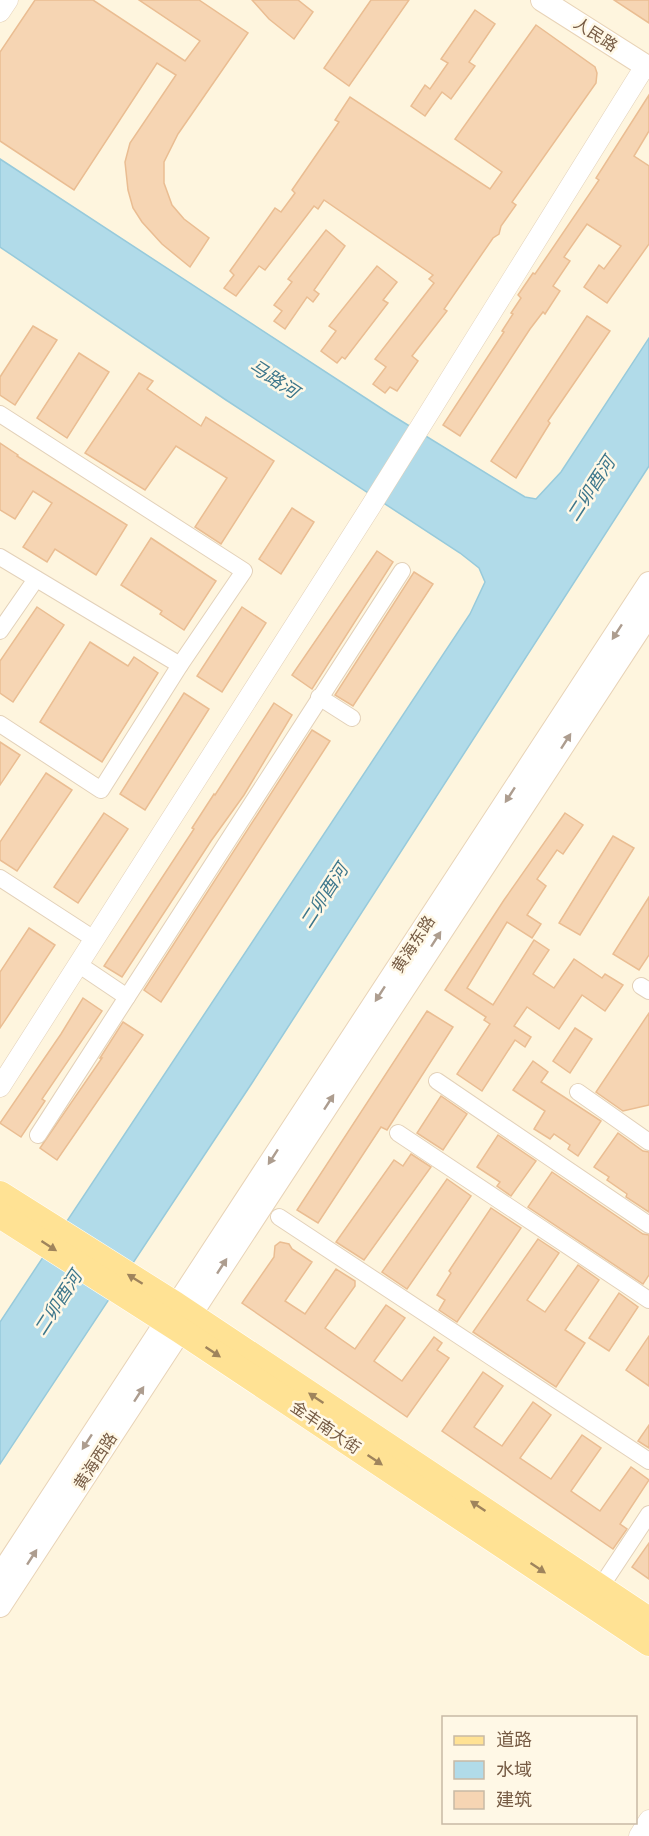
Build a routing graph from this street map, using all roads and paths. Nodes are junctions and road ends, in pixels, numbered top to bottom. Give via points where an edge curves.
1 (8, 0) edge
2 (542, 0) edge
3 (562, 0) edge
4 (0, 12) edge
5 (648, 64) edge
6 (0, 414) edge
7 (0, 557) edge
8 (402, 571) dead end
9 (36, 579) junction
10 (649, 583) edge
11 (649, 614) edge
12 (0, 631) edge
13 (180, 665) junction
14 (319, 697) junction
15 (352, 718) dead end
16 (0, 724) edge
17 (0, 878) edge
18 (94, 939) junction
19 (78, 964) junction
20 (127, 997) junction
21 (437, 1081) dead end
22 (0, 1086) edge
23 (578, 1092) dead end
24 (398, 1133) dead end
25 (38, 1135) dead end
26 (649, 1142) edge
27 (0, 1194) edge
28 (0, 1215) edge
29 (279, 1217) dead end
30 (649, 1225) edge
31 (649, 1300) edge
32 (178, 1318) junction
33 (649, 1461) edge
34 (649, 1514) edge
35 (0, 1576) edge
36 (600, 1587) junction
37 (0, 1606) edge
38 (649, 1620) edge
39 (649, 1643) edge
40 (649, 1820) edge
41 (639, 1836) edge

1 - 4 street
2 - 5 main road, 人民路
3 - 5 main road, 人民路
5 - 18 street
6 - 13 street via 244,571
7 - 9 street
8 - 14 street
9 - 12 street
9 - 13 street
10 -> 32 main road, 黄海东路
32 -> 11 main road, 黄海东路
13 - 16 street via 100,790
14 - 15 street
14 - 20 street
17 - 18 street
18 - 19 street
19 - 20 street
19 - 22 street
20 - 25 street
21 - 30 street
23 - 26 street
24 - 31 street
32 -> 27 main road, 金丰南大街
28 -> 32 main road, 金丰南大街
29 - 33 street
32 -> 35 main road, 黄海西路
36 -> 32 main road, 金丰南大街
37 -> 32 main road, 黄海西路
32 -> 39 main road, 金丰南大街
34 - 36 street
36 - 38 main road, 金丰南大街
40 - 41 street

